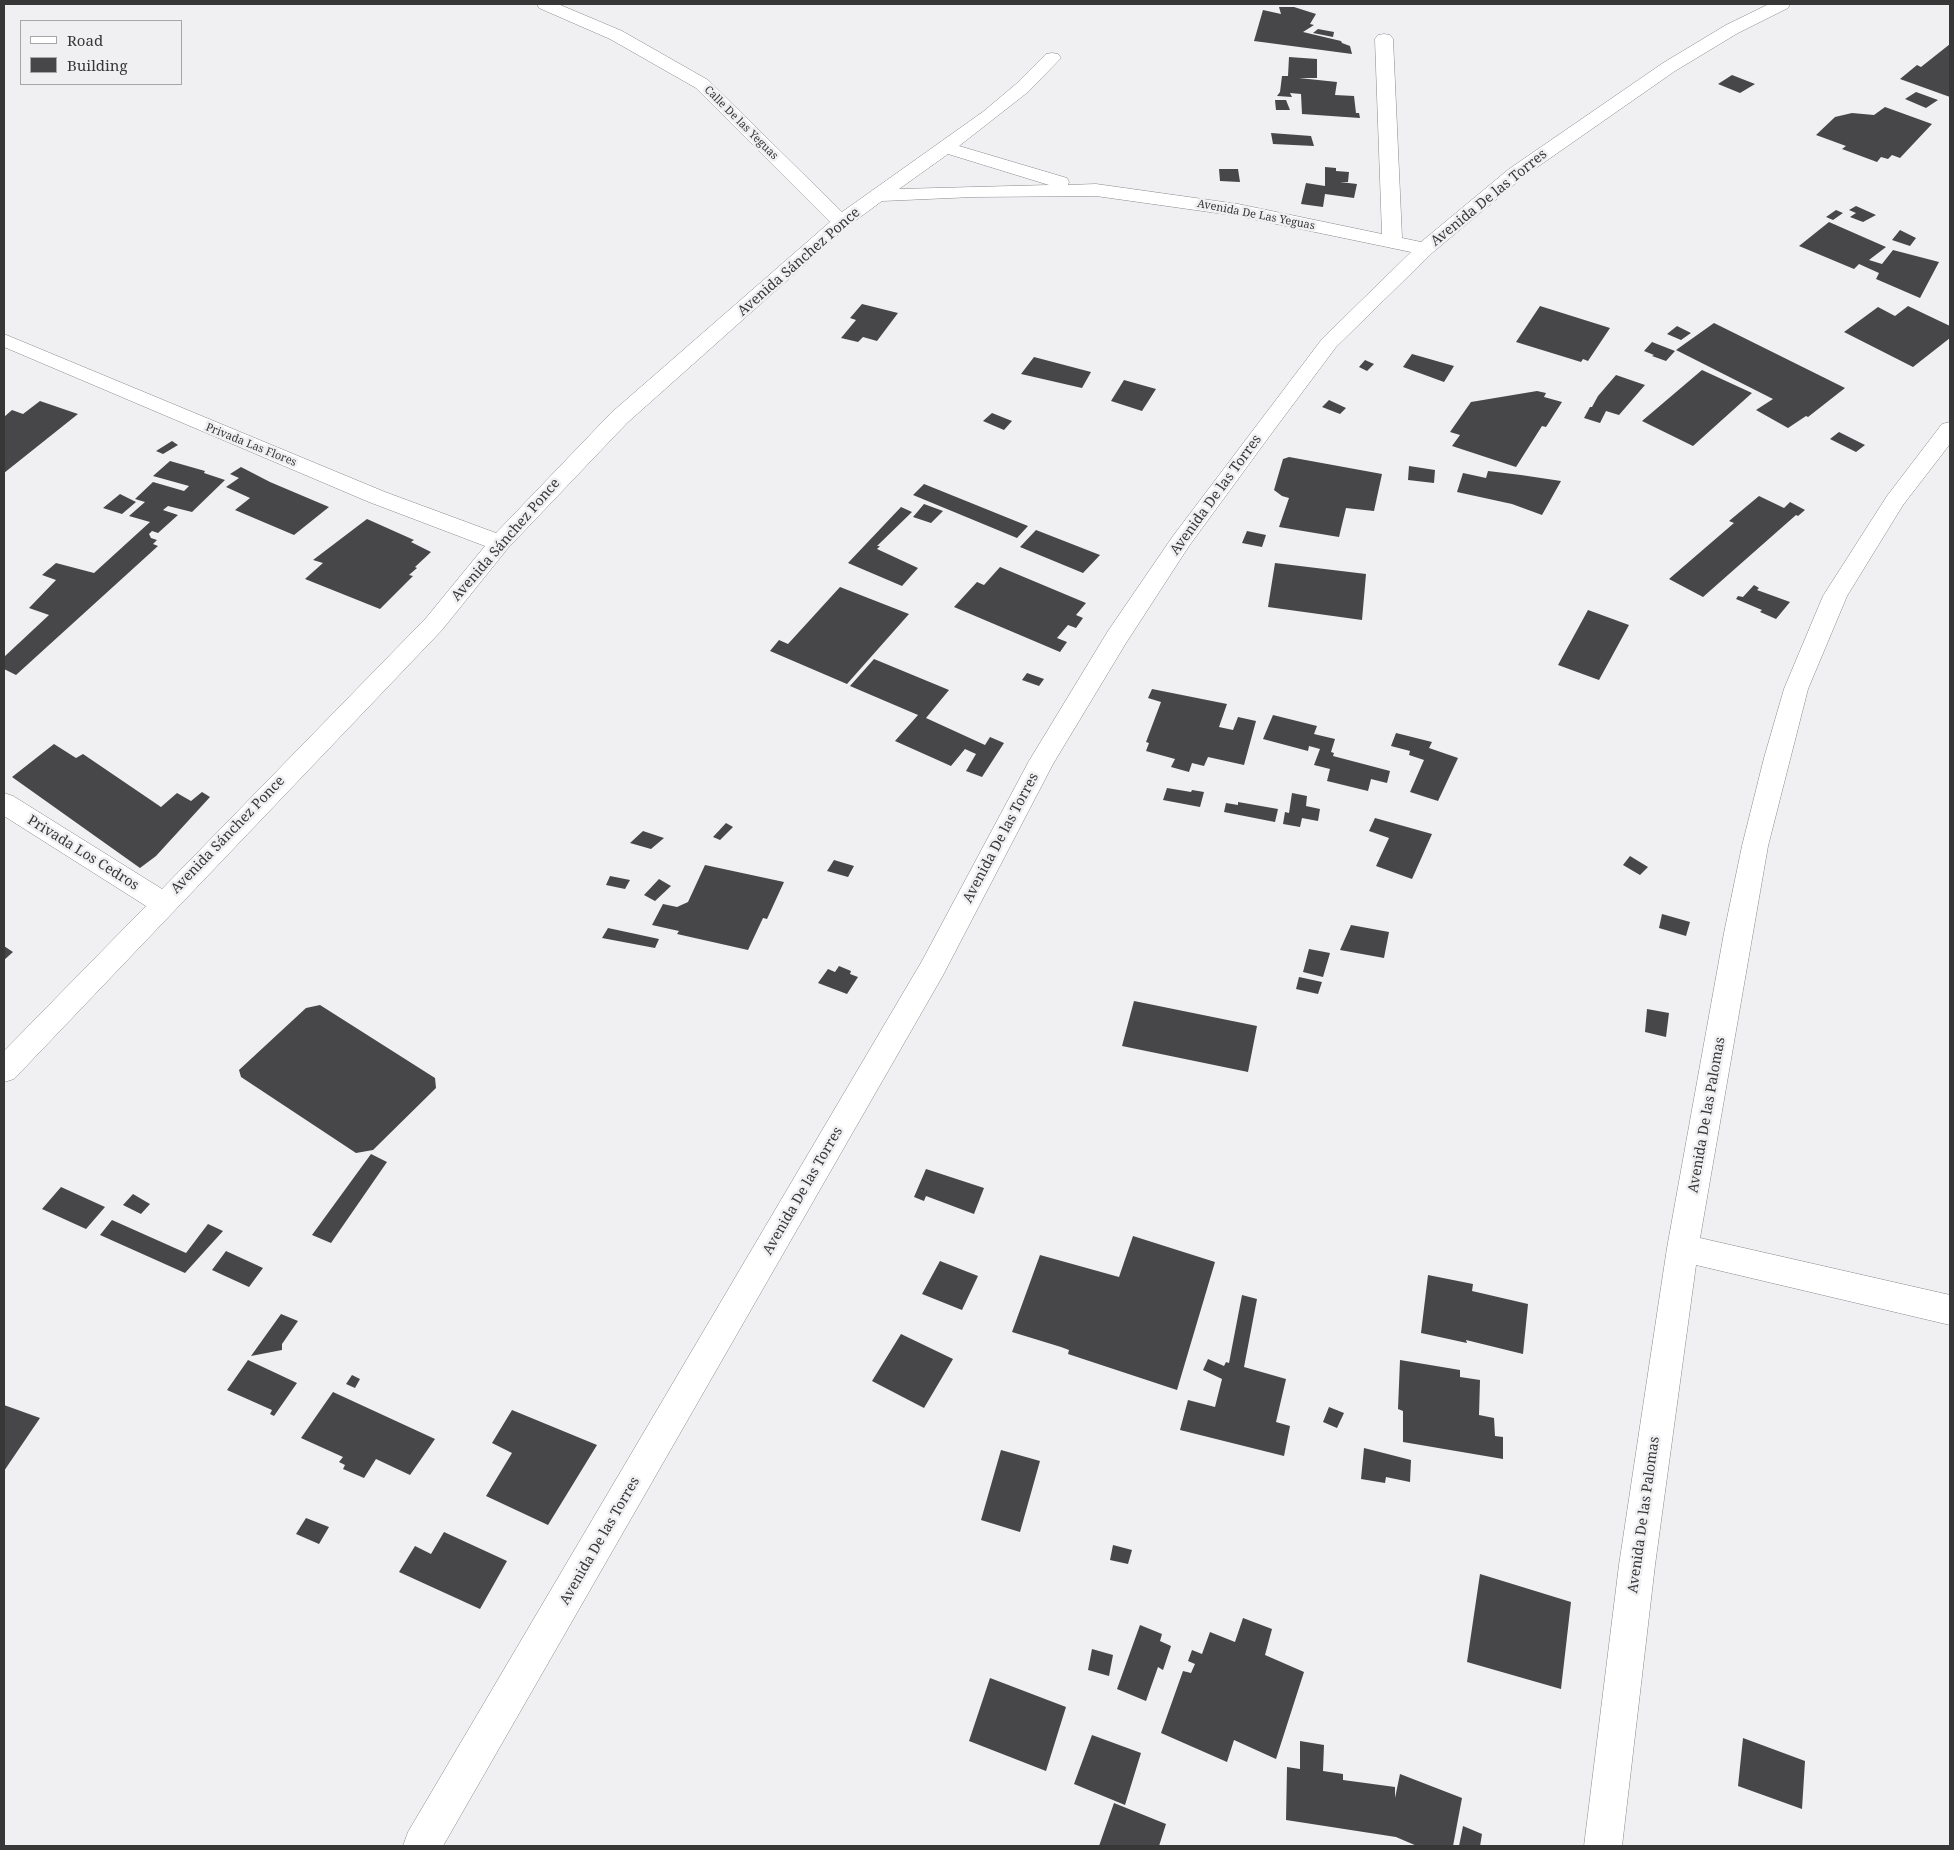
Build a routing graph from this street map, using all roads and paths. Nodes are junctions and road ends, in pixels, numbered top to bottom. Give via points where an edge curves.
1 (545, 4) edge
2 (1782, 4) edge
3 (1384, 40) dead end
4 (1052, 58) dead end
5 (947, 148) junction
6 (1085, 190) junction
7 (877, 196) junction
8 (841, 222) junction
9 (1392, 242) junction
10 (1425, 249) junction
11 (4, 340) edge
12 (1950, 429) edge
13 (500, 544) junction
14 (4, 803) edge
15 (163, 903) junction
16 (4, 1070) edge
17 (1684, 1248) junction
18 (1950, 1310) edge
19 (422, 1846) edge
20 (1603, 1846) edge

1 - 8 street, Calle De las Yeguas via 616,35 702,84
2 - 10 street, Avenida De las Torres via 1724,34 1622,99 1516,173
3 - 9 street
4 - 5 street, Avenida Sánchez Ponce via 1022,88
5 - 6 street, Avenida De Las Yeguas
5 - 7 street, Avenida Sánchez Ponce
6 - 7 street, Avenida De Las Yeguas
6 - 9 street, Avenida De Las Yeguas via 1238,210
7 - 8 street, Avenida Sánchez Ponce
8 - 13 street, Avenida Sánchez Ponce via 619,418
9 - 10 street, Avenida De Las Yeguas
10 - 19 street, Avenida De las Torres via 1329,343 1181,540 1117,637 1042,761 932,970
11 - 13 street, Privada Las Flores via 377,497
12 - 17 street, Avenida De las Palomas via 1895,502 1835,596 1796,689 1754,856
13 - 15 street, Avenida Sánchez Ponce via 434,624
14 - 15 street, Privada Los Cedros
15 - 16 street, Avenida Sánchez Ponce
17 - 18 street
17 - 20 street, Avenida De las Palomas via 1636,1565

